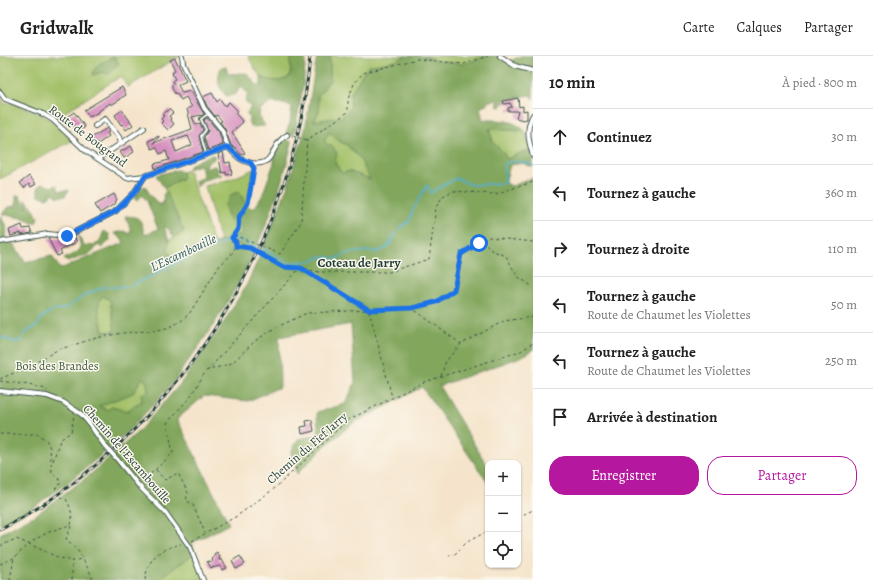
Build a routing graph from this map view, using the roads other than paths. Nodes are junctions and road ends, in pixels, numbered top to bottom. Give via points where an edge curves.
1 (182, 56) edge
2 (500, 56) edge
3 (533, 71) edge
4 (0, 92) edge
5 (209, 114) junction
6 (533, 115) edge
7 (96, 126) dead end
8 (144, 128) dead end
9 (287, 135) road end
10 (120, 143) junction
11 (228, 147) junction
12 (206, 154) junction
13 (533, 156) edge
14 (98, 159) junction
15 (145, 176) junction
16 (0, 242) edge
17 (0, 391) edge
18 (203, 580) edge

1 - 5 street via 200,101
2 - 3 street via 516,66
4 - 14 street, Route de Bougrand via 5,99 53,120
5 - 11 street via 222,130
5 - 12 lane via 201,119 206,128 201,136
6 - 13 street via 529,122 528,136
7 - 10 street via 106,119 119,137
8 - 10 street
9 - 11 street via 281,139 268,160 260,163 241,159
10 - 14 street
11 - 12 street, Route de Bougrand
12 - 15 street, Route de Bougrand
14 - 15 street, Route de Bougrand via 126,178
15 - 16 street via 134,193 116,211 67,236 48,234
17 - 18 street, Chemin de l'Escambouille, bridge via 47,396 75,409 139,486 165,512 188,543

